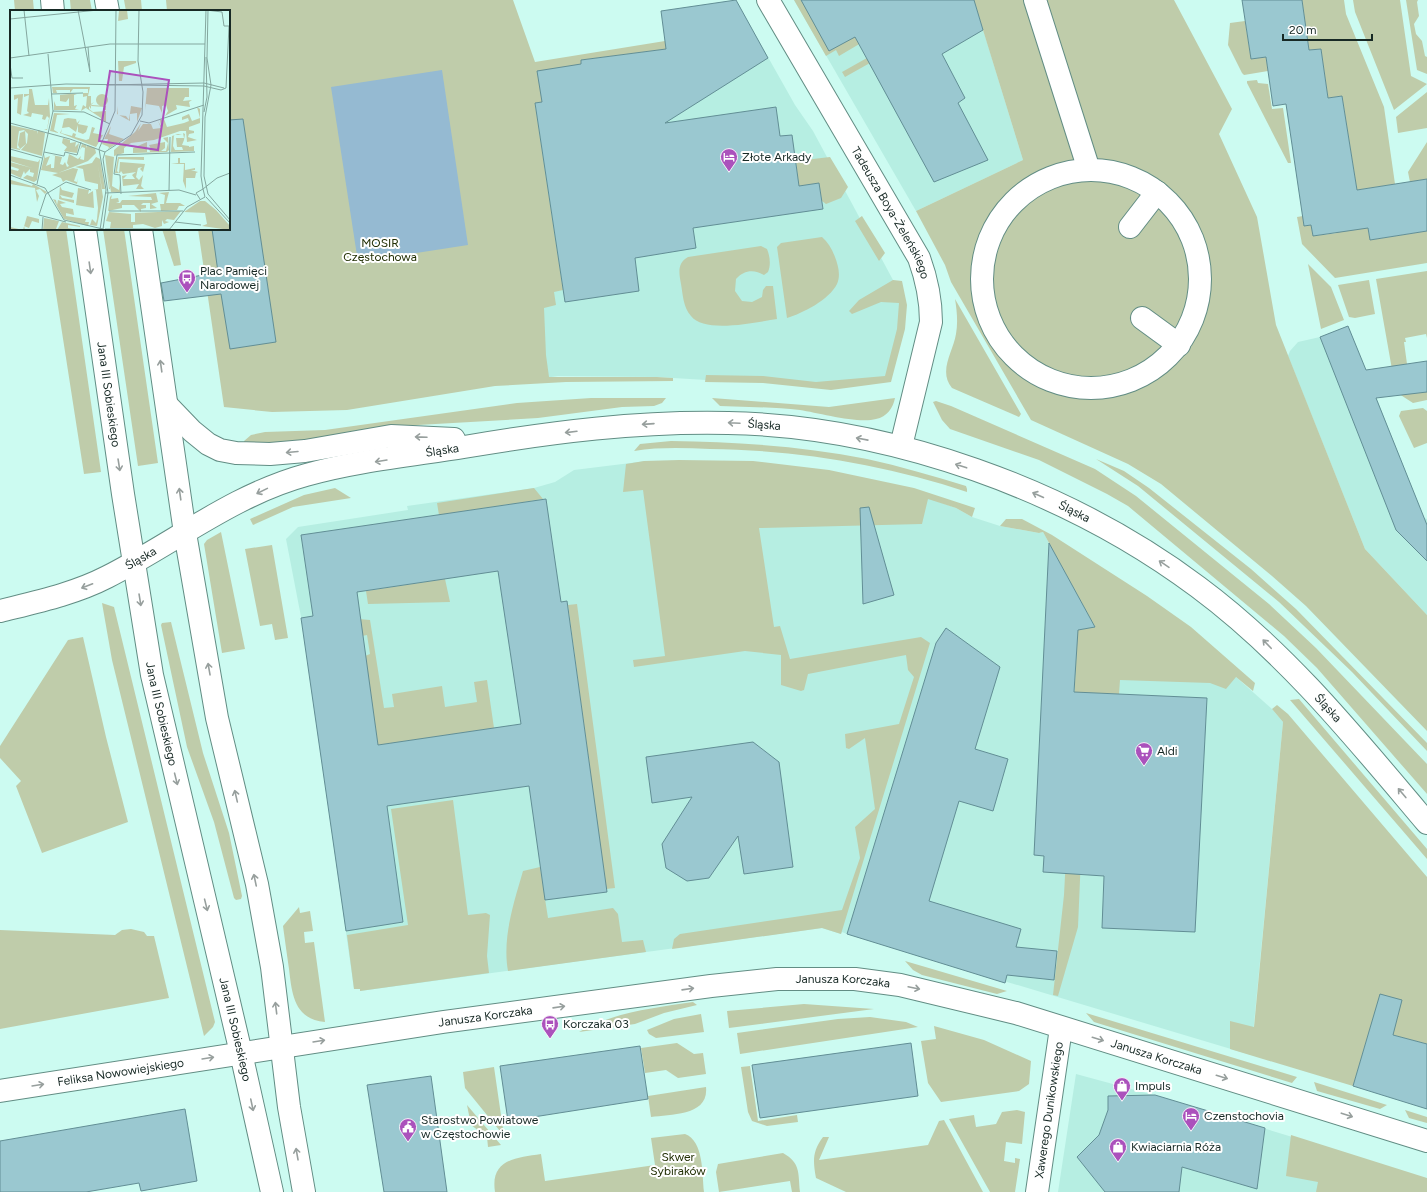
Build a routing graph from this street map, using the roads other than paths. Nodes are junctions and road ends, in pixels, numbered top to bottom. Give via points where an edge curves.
1 (52, 0) edge
2 (106, 0) edge
3 (768, 0) edge
4 (1035, 0) edge
5 (53, 10) edge
6 (108, 10) edge
7 (1089, 170) junction
8 (1157, 192) junction
9 (1130, 227) dead end
10 (85, 230) edge
11 (141, 230) edge
12 (1142, 318) dead end
13 (1179, 345) junction
14 (167, 405) junction
15 (502, 441) junction
16 (901, 446) junction
17 (185, 533) junction
18 (134, 562) junction
19 (0, 611) edge
20 (1427, 823) edge
21 (1061, 1028) junction
22 (281, 1047) junction
23 (241, 1053) junction
24 (0, 1091) edge
25 (1427, 1141) edge
26 (272, 1192) edge
27 (304, 1192) edge
28 (1037, 1192) edge

1 - 5 street
2 - 6 street
3 - 16 street, Tadeusza Boya-Żeleńskiego via 919,258 928,282 931,322
4 - 7 street
7 - 8 street via 1124,175 1142,182
7 - 13 street via 1062,173 1038,183 1007,208 993,230 984,255 982,282 985,308 995,332 1010,354 1031,371 1054,383 1078,388 1116,386 1141,377 1162,363
8 - 9 street
8 - 13 street via 1175,208 1188,228 1199,263 1200,287 1196,312
10 -> 18 street, Jana III Sobieskiego
14 -> 11 street
12 - 13 street
15 -> 14 street via 391,436 270,454 236,453 220,450 208,444
17 -> 14 street
16 -> 15 street, Śląska via 784,427 731,423 618,426
15 -> 17 street, Śląska via 307,474 268,488 213,515
20 -> 16 street, Śląska via 1322,699 1261,638 1198,587 1130,541 1072,510 998,478
17 - 18 street, Śląska
22 -> 17 street via 272,967 257,884 217,718
18 -> 19 street, Śląska via 87,587
18 -> 23 street, Jana III Sobieskiego via 154,683
22 -> 21 street, Janusza Korczaka via 485,1016 777,979 855,979 900,985 962,999
21 -> 25 street, Janusza Korczaka
21 - 28 street, Xawerego Dunikowskiego
22 - 23 street, Janusza Korczaka
27 -> 22 street
24 -> 23 street, Feliksa Nowowiejskiego
23 -> 26 street, Jana III Sobieskiego

